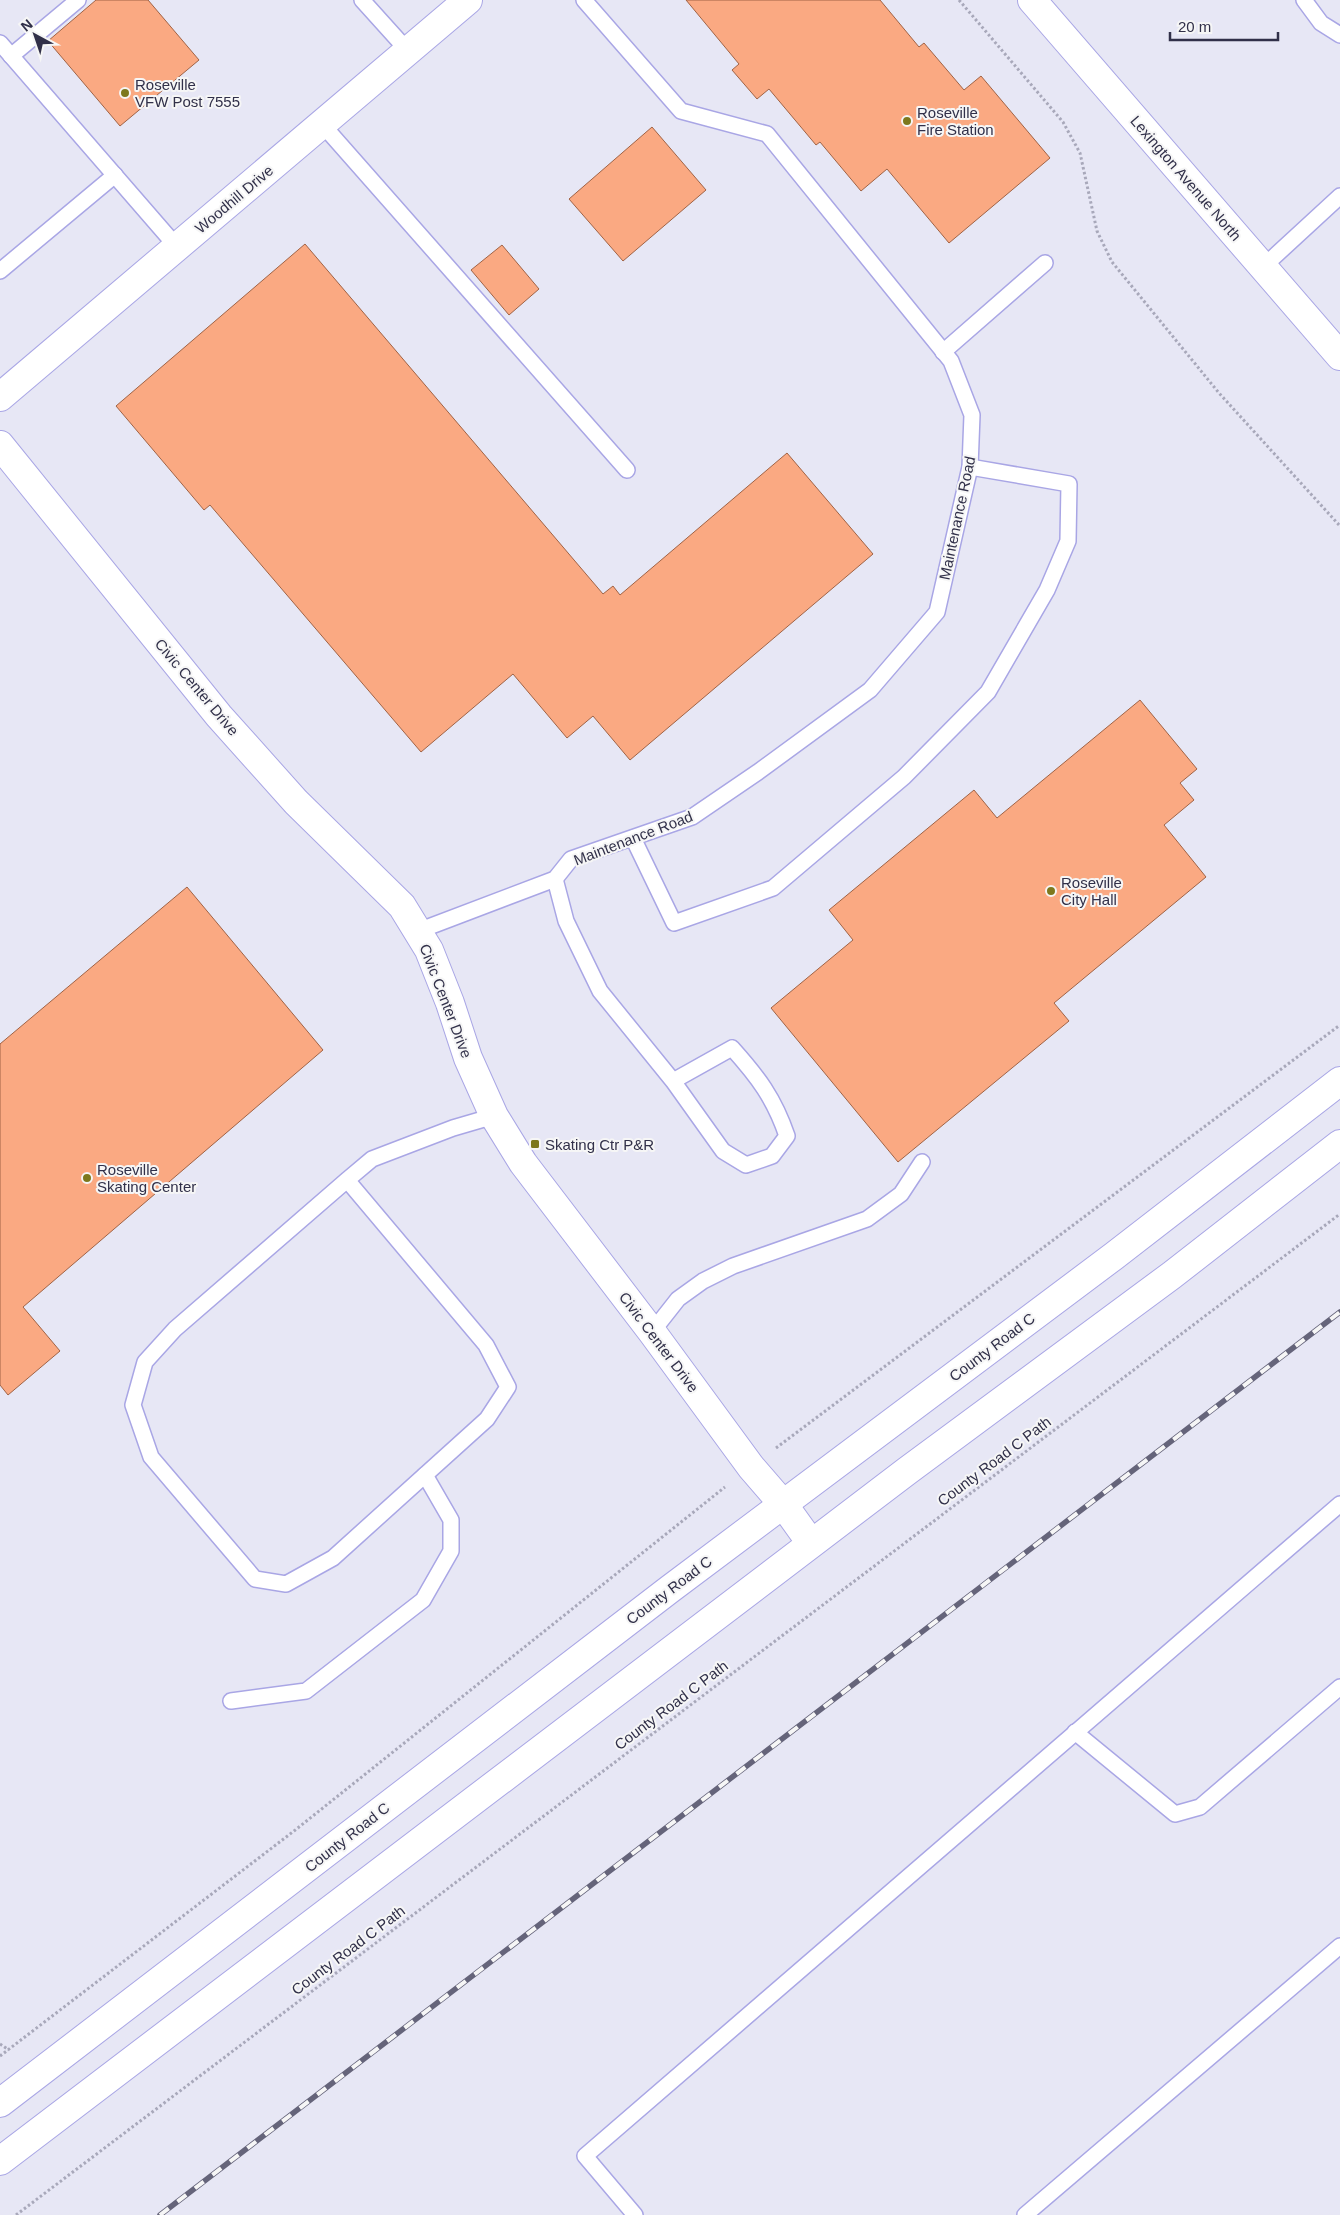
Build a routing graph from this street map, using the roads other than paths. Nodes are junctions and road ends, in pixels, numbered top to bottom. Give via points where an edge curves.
1 (78, 0) edge
2 (362, 0) edge
3 (468, 0) edge
4 (584, 0) edge
5 (1032, 0) edge
6 (1304, 0) edge
7 (1340, 35) edge
8 (0, 43) edge
9 (408, 51) junction
10 (11, 56) junction
11 (322, 124) junction
12 (115, 175) junction
13 (1340, 196) edge
14 (178, 247) junction
15 (1045, 263) dead end
16 (1263, 267) junction
17 (0, 271) edge
18 (943, 352) junction
19 (1340, 356) edge
20 (0, 397) edge
21 (0, 445) edge
22 (970, 467) junction
23 (626, 470) dead end
24 (633, 838) junction
25 (555, 879) junction
26 (418, 931) junction
27 (673, 1081) junction
28 (1340, 1081) edge
29 (494, 1116) junction
30 (1340, 1144) edge
31 (922, 1162) dead end
32 (347, 1180) junction
33 (652, 1332) junction
34 (425, 1475) junction
35 (783, 1504) junction
36 (1340, 1504) edge
37 (812, 1543) junction
38 (1340, 1687) edge
39 (231, 1701) dead end
40 (1075, 1732) junction
41 (1340, 1946) edge
42 (0, 2104) edge
43 (0, 2161) edge
44 (635, 2215) edge
45 (1025, 2215) edge

1 - 10 lane
2 - 9 lane
3 - 9 main road, Woodhill Drive
4 - 18 lane, Maintenance Road via 681,111 767,134
5 - 16 main road, Lexington Avenue North
6 - 7 lane via 1321,23
8 - 10 lane
9 - 11 main road, Woodhill Drive
10 - 12 lane
11 - 14 main road, Woodhill Drive
11 - 23 lane
12 - 14 lane
12 - 17 lane
13 - 16 lane
14 - 20 main road, Woodhill Drive
15 - 18 lane
16 - 19 main road, Lexington Avenue North
18 - 22 lane, Maintenance Road via 951,362 972,415
21 - 26 main road, Civic Center Drive via 220,716 296,802 402,906
22 - 24 lane, Maintenance Road via 937,612 870,690 692,817
22 - 24 lane via 1069,484 1068,541 1046,590 988,692 904,777 773,888 674,923
24 - 25 lane, Maintenance Road via 571,860
25 - 26 lane
25 - 27 lane via 566,922 600,991
26 - 29 main road, Civic Center Drive via 430,950 468,1058
27 - 27 lane via 723,1151 746,1164 772,1156 787,1136 779,1113 760,1080 732,1048
28 - 35 main road, County Road C via 1114,1256
29 - 32 lane via 372,1159
29 - 33 main road, Civic Center Drive via 523,1163
30 - 37 main road via 1172,1275
31 - 33 lane via 901,1194 868,1219 733,1266 678,1299
32 - 34 lane via 486,1345 508,1387 487,1419
32 - 34 lane via 175,1329 146,1362 133,1406 152,1456 255,1579 286,1584 333,1558
33 - 35 main road, Civic Center Drive via 751,1467
34 - 39 lane via 451,1520 450,1551 423,1600 306,1691
35 - 37 main road, Civic Center Drive
35 - 42 main road, County Road C
36 - 40 lane
37 - 43 main road
38 - 40 lane via 1200,1807 1175,1814
40 - 44 lane via 585,2156
41 - 45 lane

